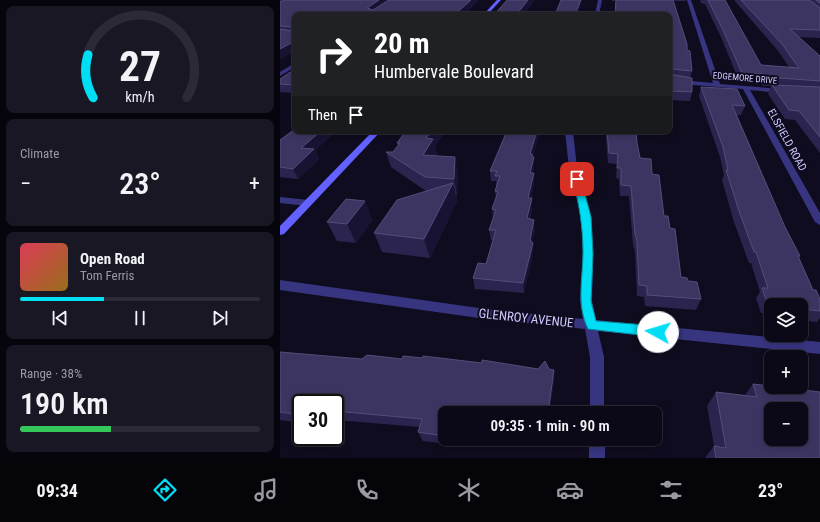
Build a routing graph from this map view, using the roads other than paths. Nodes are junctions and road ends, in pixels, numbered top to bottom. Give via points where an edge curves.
1 (499, 0) edge
2 (600, 0) edge
3 (689, 0) edge
4 (488, 12) edge
5 (598, 12) edge
6 (292, 67) edge
7 (280, 74) edge
8 (672, 81) edge
9 (717, 85) junction
10 (746, 89) junction
11 (790, 91) edge
12 (374, 134) edge
13 (569, 134) edge
14 (280, 200) edge
15 (308, 203) junction
16 (820, 222) edge
17 (280, 232) edge
18 (280, 285) edge
19 (592, 325) junction
20 (820, 348) edge
21 (597, 406) edge
22 (597, 446) edge
23 (597, 458) edge

1 - 4 main road
2 - 5 street
3 - 9 street
6 - 7 street
8 - 9 street, EDGEMORE DRIVE
9 - 10 street, EDGEMORE DRIVE
10 - 11 street, EDGEMORE DRIVE
10 - 16 street, ELSFIELD ROAD
12 - 15 main road
13 - 19 street via 573,168 586,217 586,301
14 - 15 street
15 - 17 main road
18 - 19 street, GLENROY AVENUE via 486,314
19 - 20 street, GLENROY AVENUE
19 - 21 street via 597,357
22 - 23 street

